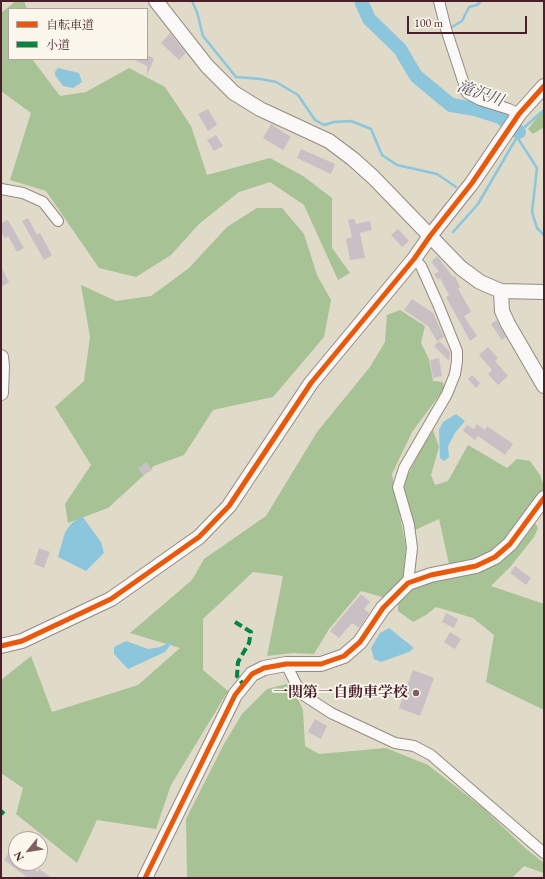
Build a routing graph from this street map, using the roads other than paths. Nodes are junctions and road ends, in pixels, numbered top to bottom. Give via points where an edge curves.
1 (156, 1) edge
2 (439, 1) edge
3 (544, 86) edge
4 (519, 114) junction
5 (1, 189) edge
6 (58, 221) dead end
7 (430, 236) junction
8 (414, 259) junction
9 (501, 291) junction
10 (544, 292) edge
11 (1, 357) edge
12 (544, 386) edge
13 (1, 393) edge
14 (544, 498) edge
15 (408, 583) junction
16 (1, 646) edge
17 (286, 664) junction
18 (543, 851) edge
19 (145, 878) edge

1 - 7 street via 207,66 234,93 260,109 335,146 374,178
2 - 4 street via 467,93
3 - 4 street
4 - 7 street via 472,183
5 - 6 street via 23,192 43,202
7 - 8 street
7 - 9 street via 461,268 480,282
8 - 15 street via 421,266 438,304 457,351 457,361 447,394 404,468 398,487 409,525 412,548
8 - 16 street via 311,383 229,506 199,537 111,599 22,641
9 - 10 street
9 - 12 street via 502,311
11 - 13 street
14 - 15 street via 510,544 495,557 476,566 431,575
15 - 17 street via 383,608 360,642 344,656 321,664
17 - 18 street via 299,690 305,696 331,713 395,743 414,746 431,755
17 - 19 street via 264,668 252,674 235,695

